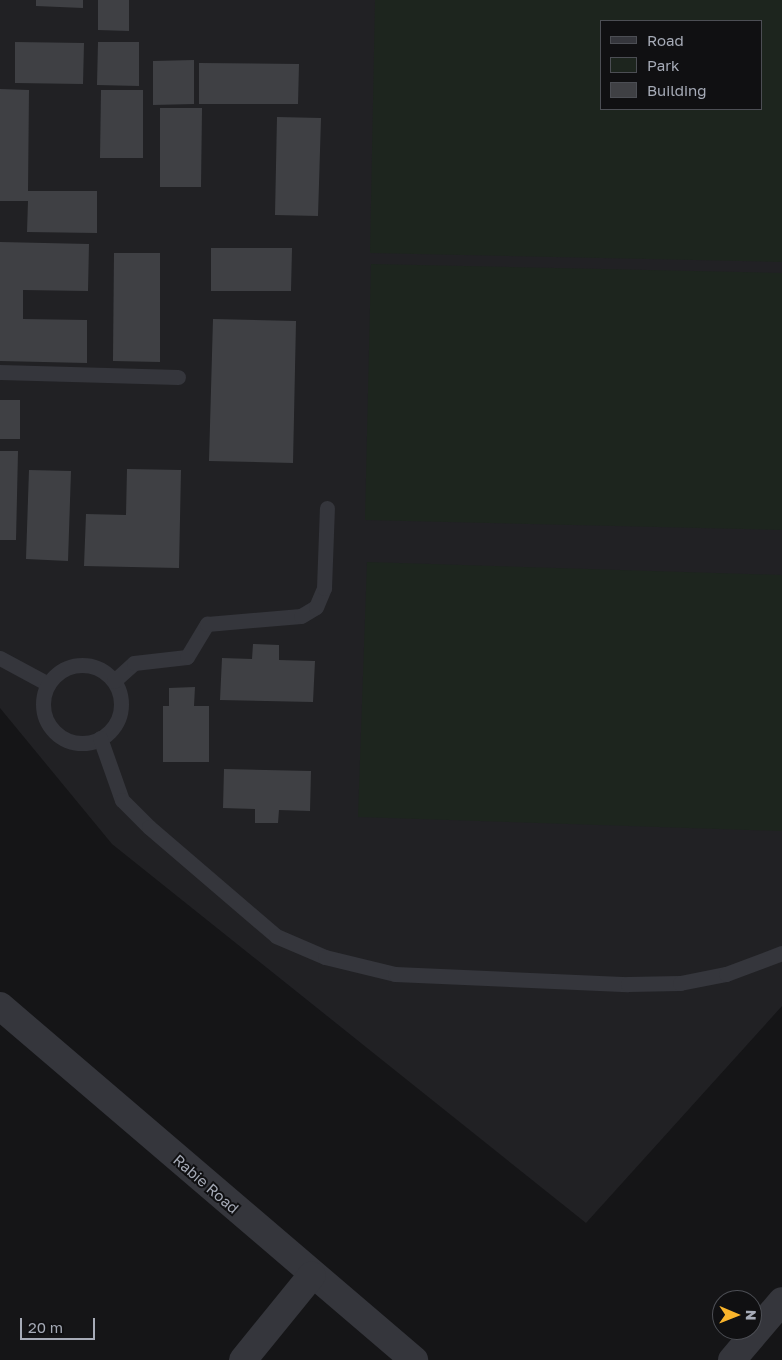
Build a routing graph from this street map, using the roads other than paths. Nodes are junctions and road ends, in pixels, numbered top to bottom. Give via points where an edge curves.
1 (0, 372) edge
2 (178, 377) dead end
3 (327, 508) dead end
4 (0, 658) edge
5 (114, 681) junction
6 (48, 684) junction
7 (100, 738) junction
8 (782, 953) edge
9 (0, 1006) edge
10 (312, 1275) junction
11 (782, 1301) edge
12 (243, 1360) edge
13 (414, 1360) edge
14 (732, 1360) edge

1 - 2 lane
3 - 5 lane via 324,588 316,606 301,616 207,624 187,657 134,663
4 - 6 lane
5 - 6 lane via 104,671 79,665 66,668
5 - 7 lane via 121,706 111,730
6 - 7 lane via 43,709 54,731 76,742
7 - 8 lane via 122,800 149,827 276,936 325,957 395,974 628,984 680,983 726,974
9 - 10 street, Rabie Road
10 - 12 street
10 - 13 street, Rabie Road
11 - 14 street

